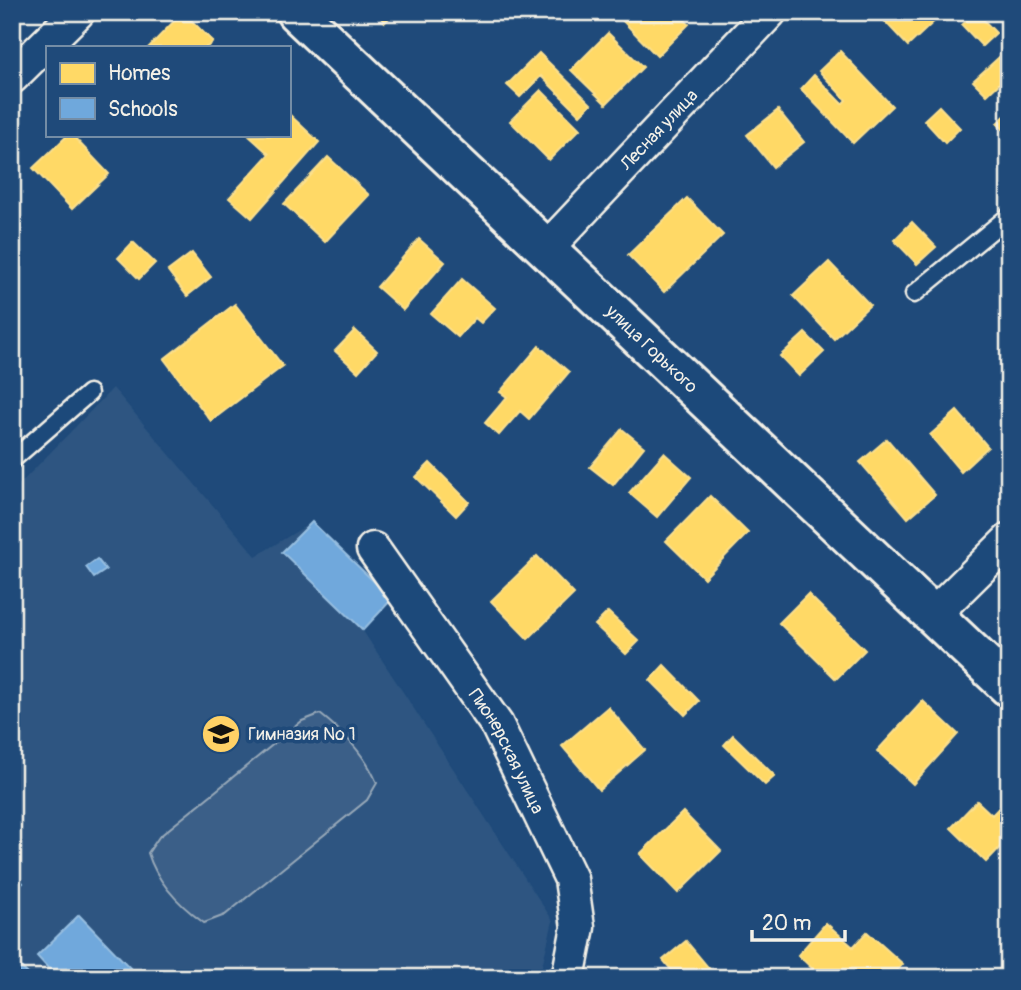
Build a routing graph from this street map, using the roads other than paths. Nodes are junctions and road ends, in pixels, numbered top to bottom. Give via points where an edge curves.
1 (78, 12) edge
2 (296, 12) edge
3 (770, 12) edge
4 (12, 77) edge
5 (1009, 216) edge
6 (547, 248) junction
7 (914, 294) dead end
8 (89, 393) dead end
9 (12, 460) edge
10 (1009, 540) edge
11 (373, 549) dead end
12 (933, 615) junction
13 (1009, 687) edge
14 (568, 978) edge

1 - 4 street
2 - 6 main road, улица Горького
3 - 6 street, Лесная улица
5 - 7 lane
6 - 12 main road, улица Горького
8 - 9 lane
10 - 12 street
11 - 14 street, Пионерская улица via 497,724 571,879 578,927
12 - 13 main road, улица Горького

